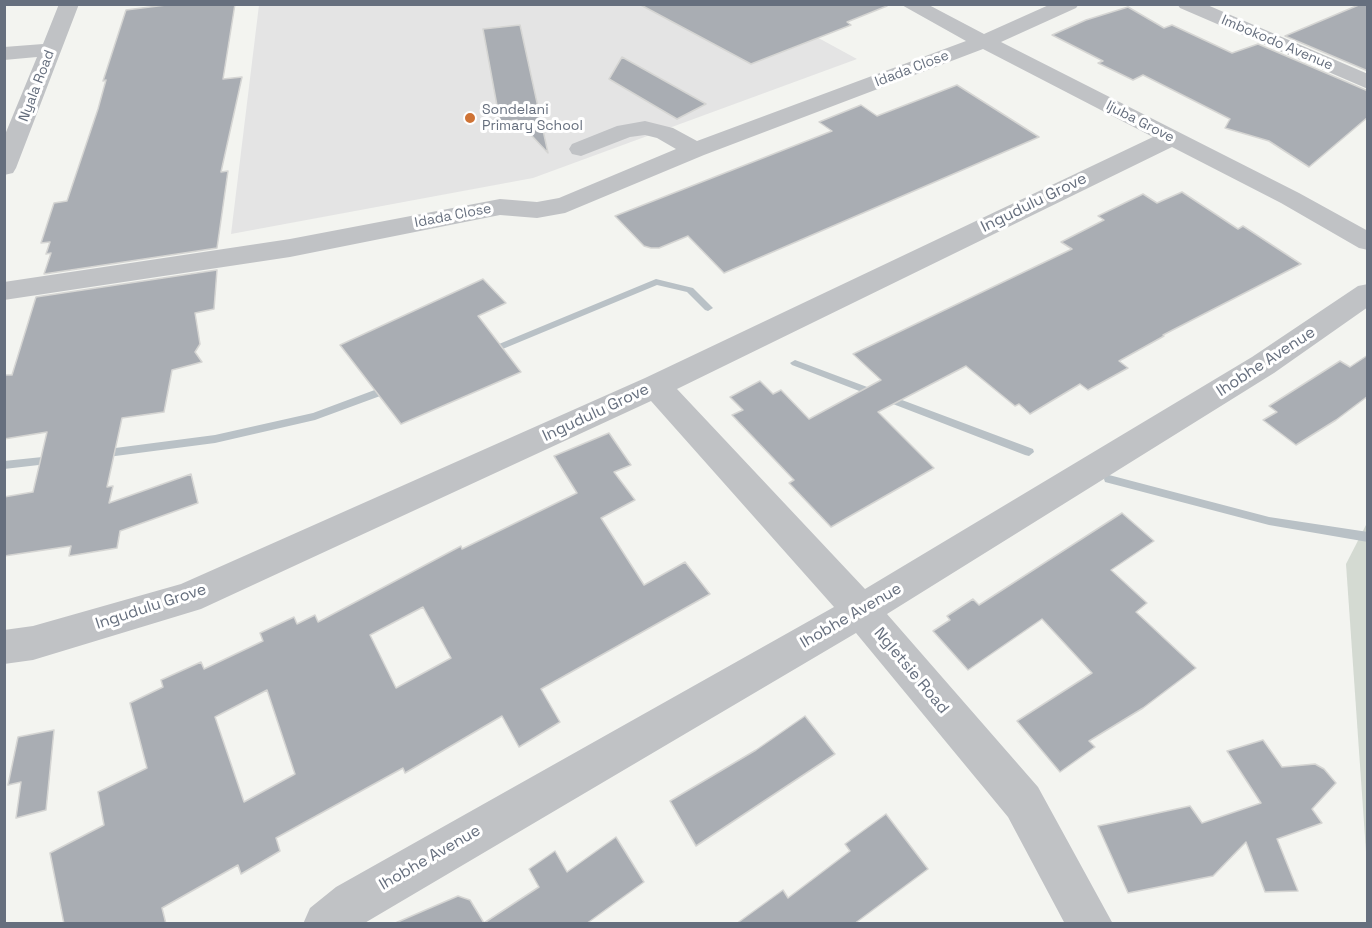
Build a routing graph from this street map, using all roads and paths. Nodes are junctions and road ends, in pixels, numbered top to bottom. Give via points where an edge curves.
1 (69, 4) edge
2 (910, 4) edge
3 (1069, 4) edge
4 (1187, 4) edge
5 (984, 42) junction
6 (52, 49) junction
7 (4, 54) edge
8 (1368, 82) edge
9 (1171, 138) junction
10 (581, 149) dead end
11 (696, 150) junction
12 (4, 168) edge
13 (1368, 242) edge
14 (4, 291) edge
15 (1368, 293) edge
16 (657, 386) junction
17 (861, 611) junction
18 (4, 647) edge
19 (326, 924) edge
20 (1090, 924) edge

1 - 6 street, Nyala Road
2 - 5 street, Ijuba Grove
3 - 5 street, Idada Close
4 - 8 street, Imbokodo Avenue
5 - 9 street, Ijuba Grove
5 - 11 street, Idada Close
6 - 7 street
6 - 12 street, Nyala Road
9 - 13 street, Ijuba Grove
9 - 16 street, Ingudulu Grove
10 - 11 street via 625,131 645,128 665,132
11 - 14 street, Idada Close via 565,205 537,210 500,207 290,248
15 - 17 street, Ihobhe Avenue via 1253,371
16 - 17 street, Ngletsie Road
16 - 18 street, Ingudulu Grove via 188,598 33,643
17 - 19 street, Ihobhe Avenue via 352,903
17 - 20 street, Ngletsie Road via 1023,802

